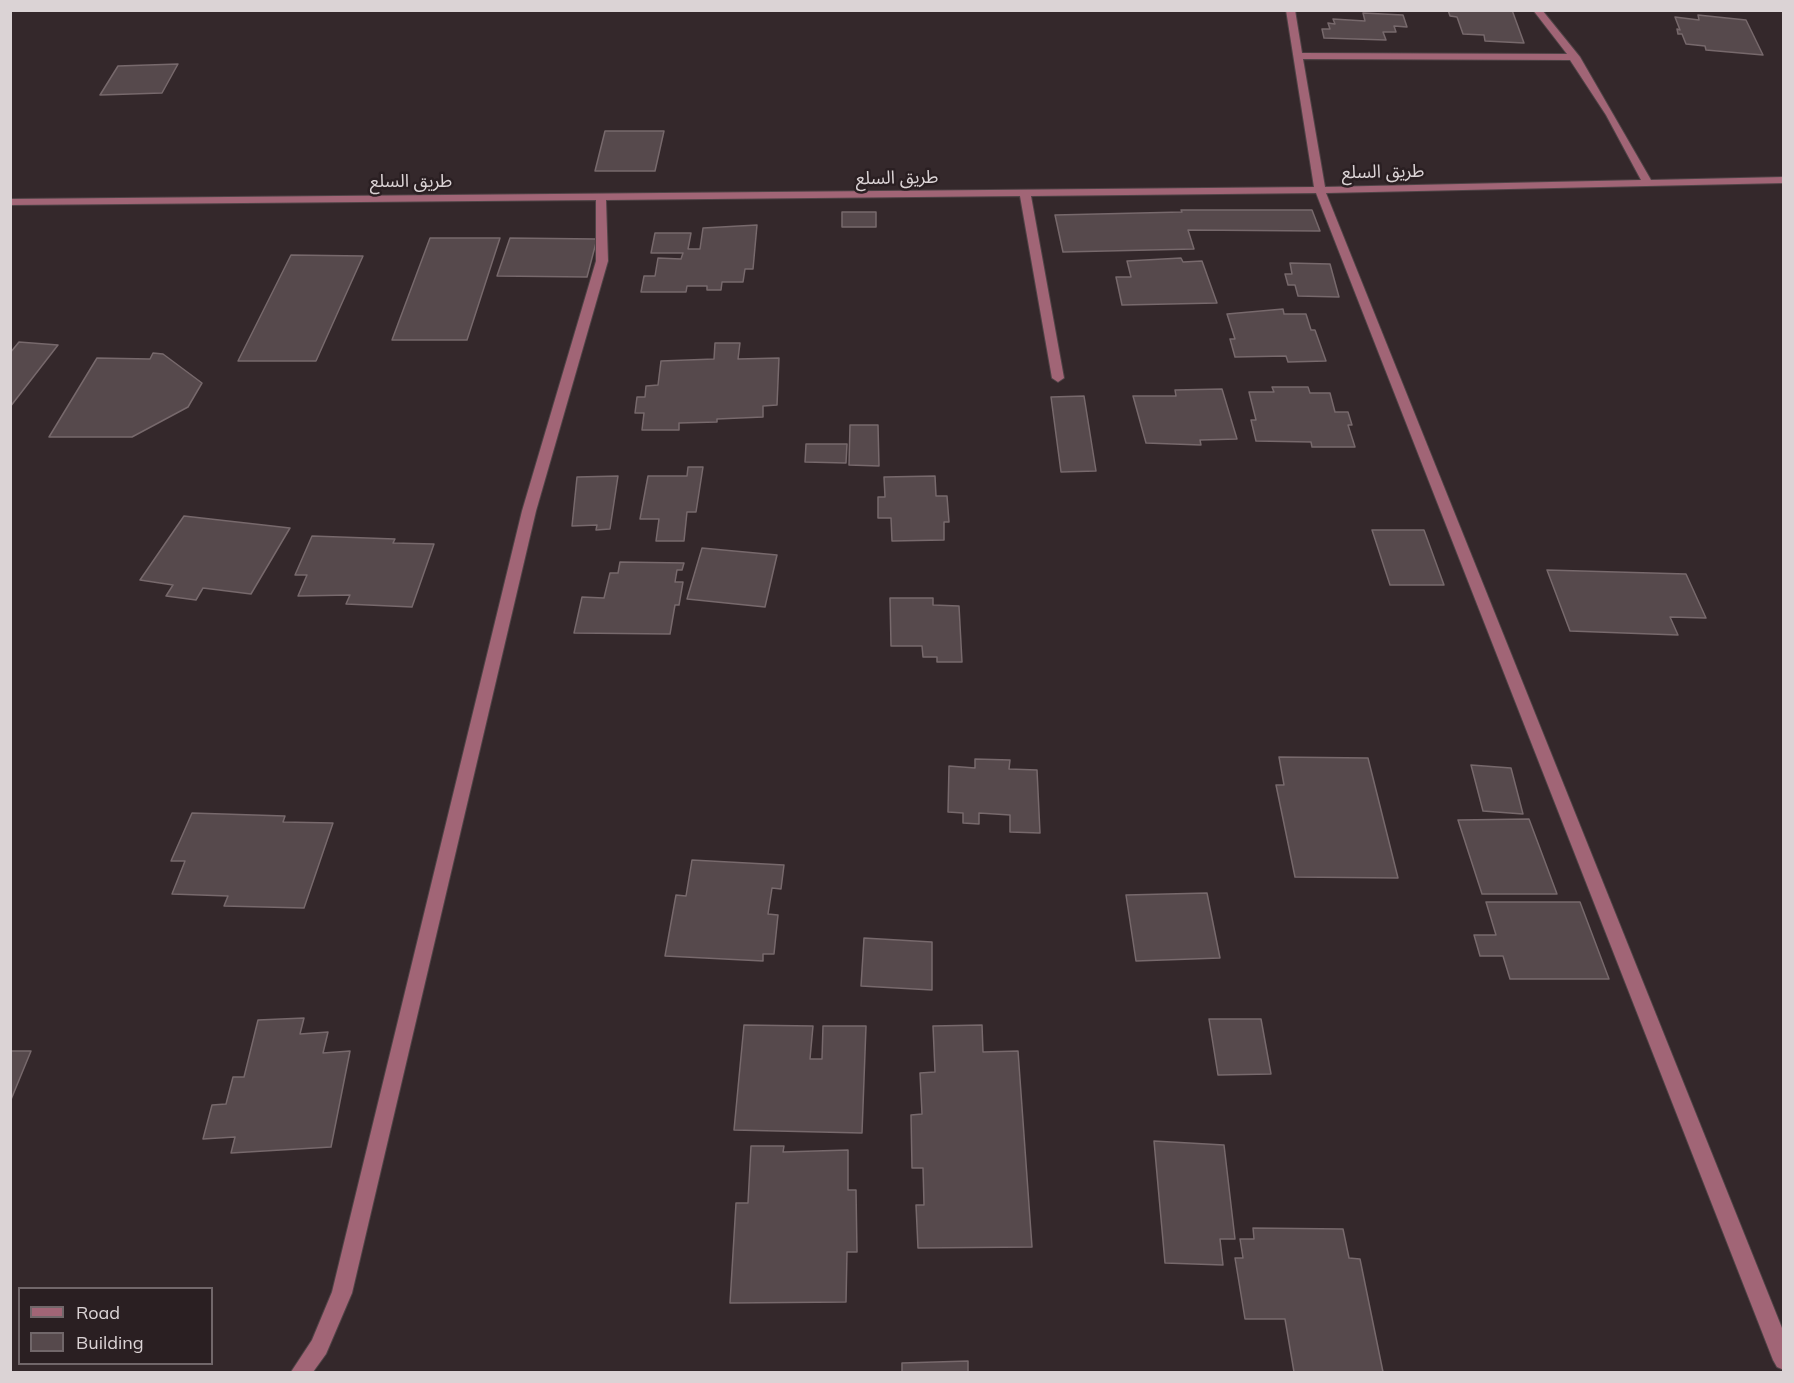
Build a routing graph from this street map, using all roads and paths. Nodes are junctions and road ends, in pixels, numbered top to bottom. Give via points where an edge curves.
1 (1290, 10) edge
2 (1537, 10) edge
3 (1297, 56) junction
4 (1575, 57) junction
5 (1784, 180) edge
6 (1648, 183) junction
7 (1320, 190) junction
8 (1025, 193) junction
9 (601, 197) junction
10 (15, 202) edge
11 (10, 213) edge
12 (1058, 378) dead end
13 (1784, 1360) edge
14 (301, 1372) edge

1 - 3 street
2 - 4 street
3 - 4 street
3 - 7 street
4 - 6 street
5 - 6 street, طريق السلع
6 - 7 street, طريق السلع
7 - 8 street, طريق السلع
7 - 13 street
8 - 9 street, طريق السلع
8 - 12 street
9 - 10 street, طريق السلع
9 - 14 street via 602,261 530,511 342,1293 319,1347
10 - 11 street

